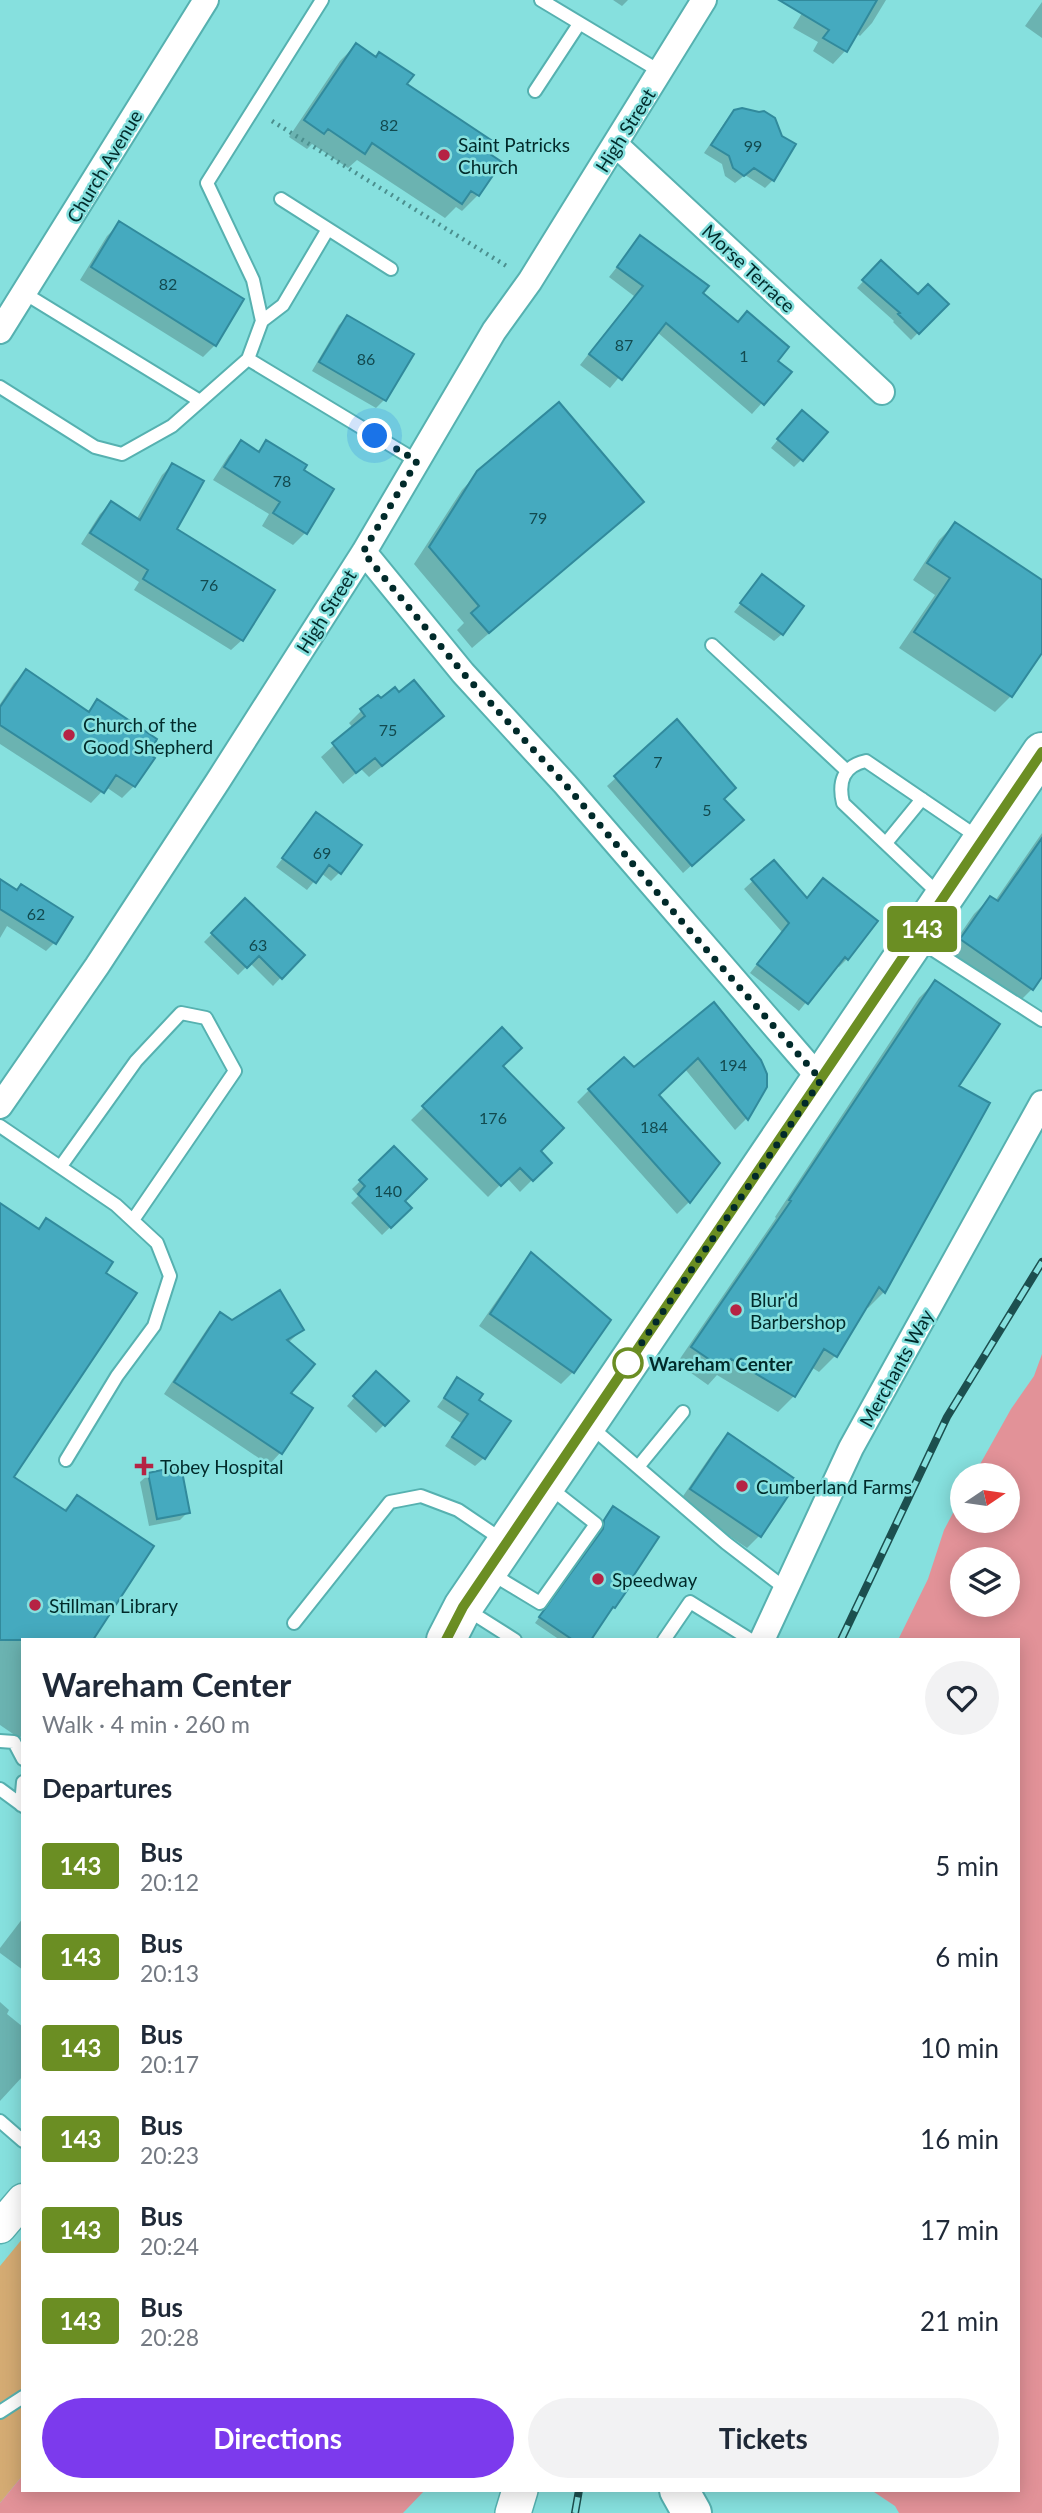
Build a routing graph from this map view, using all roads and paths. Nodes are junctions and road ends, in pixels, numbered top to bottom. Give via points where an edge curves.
1 (205, 0) edge
2 (322, 0) edge
3 (541, 0) edge
4 (704, 0) edge
5 (579, 24) junction
6 (661, 72) junction
7 (536, 91) dead end
8 (253, 110) junction
9 (615, 144) junction
10 (281, 199) dead end
11 (328, 229) junction
12 (391, 269) dead end
13 (530, 281) junction
14 (24, 293) junction
15 (262, 321) junction
16 (0, 331) edge
17 (248, 359) junction
18 (0, 387) edge
19 (882, 392) dead end
20 (200, 401) junction
21 (417, 461) junction
22 (363, 552) junction
23 (712, 645) dead end
24 (1042, 752) edge
25 (846, 771) junction
26 (922, 799) junction
27 (982, 840) junction
28 (886, 843) junction
29 (943, 897) junction
30 (915, 938) junction
31 (1042, 1020) edge
32 (821, 1080) junction
33 (1042, 1103) edge
34 (0, 1106) edge
35 (0, 1126) edge
36 (61, 1166) junction
37 (133, 1220) junction
38 (683, 1412) dead end
39 (587, 1423) junction
40 (66, 1460) dead end
41 (638, 1467) junction
42 (546, 1485) junction
43 (497, 1557) junction
44 (786, 1589) junction
45 (294, 1623) dead end
46 (454, 1623) edge
47 (508, 1638) edge
48 (665, 1638) edge
49 (748, 1638) edge
50 (763, 1638) edge
51 (0, 1741) edge
52 (21, 1755) edge
53 (0, 1788) edge
54 (21, 1804) edge
55 (0, 2121) edge
56 (21, 2139) edge
57 (21, 2202) edge
58 (0, 2227) edge
59 (21, 2398) edge
60 (0, 2412) edge
61 (519, 2492) edge
62 (680, 2492) edge
63 (513, 2513) edge
64 (692, 2513) edge

1 - 14 street, Church Avenue
2 - 8 lane
3 - 5 lane
4 - 6 street, High Street
5 - 6 lane
5 - 7 lane
6 - 9 street, High Street
8 - 13 path
8 - 15 lane via 207,183 253,279
9 - 13 street, High Street
9 - 19 street, Morse Terrace
10 - 11 lane
11 - 12 lane
11 - 15 lane via 283,305
13 - 21 street, High Street via 494,331
14 - 16 street, Church Avenue
14 - 20 lane
15 - 17 lane
17 - 20 lane
17 - 21 lane
18 - 20 lane via 94,447 122,454 172,426
21 - 22 street, High Street
22 - 32 street via 463,673
22 - 34 street, High Street via 127,920
23 - 25 lane
24 - 27 main road
25 - 26 lane via 866,761
25 - 28 lane via 839,787 843,803
26 - 27 lane
26 - 28 lane
27 - 29 main road
28 - 29 lane
29 - 30 main road
30 - 31 lane
30 - 32 main road
32 - 39 main road
33 - 44 street, Merchants Way via 851,1448
35 - 36 lane
36 - 37 lane
36 - 37 lane via 136,1061 181,1013 206,1018 235,1071
37 - 40 lane via 158,1243 170,1276 153,1326
38 - 41 lane
39 - 41 lane
39 - 42 main road
41 - 44 lane
42 - 43 main road
42 - 43 lane via 596,1524 540,1603
43 - 45 lane via 458,1510 421,1496 390,1502
43 - 46 main road
44 - 50 street, Merchants Way
46 - 47 lane
48 - 49 lane via 690,1602
51 - 52 lane via 14,1742
53 - 54 lane
55 - 56 lane
57 - 58 street
59 - 60 lane
61 - 63 main road
62 - 64 main road

